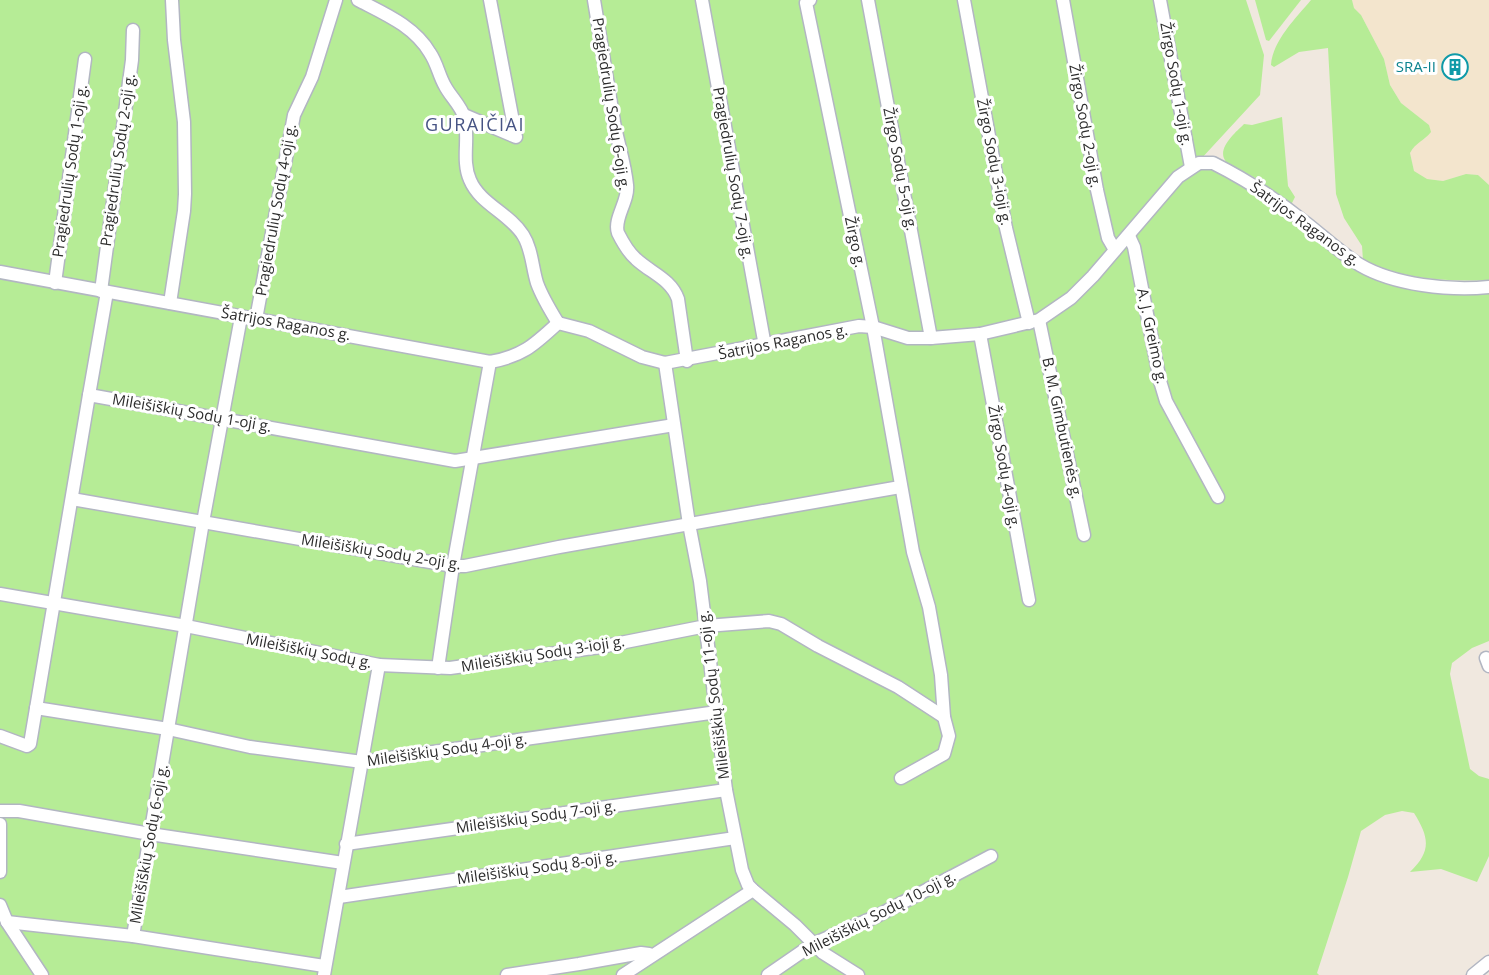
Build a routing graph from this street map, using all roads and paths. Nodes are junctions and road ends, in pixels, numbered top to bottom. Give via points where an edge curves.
1 (172, 0) edge
2 (336, 0) edge
3 (358, 0) edge
4 (490, 0) edge
5 (594, 0) edge
6 (702, 0) edge
7 (810, 0) edge
8 (868, 0) edge
9 (964, 0) edge
10 (1063, 0) edge
11 (1160, 0) edge
12 (133, 30) dead end
13 (85, 59) dead end
14 (464, 115) junction
15 (1191, 167) junction
16 (1128, 236) junction
17 (1115, 250) junction
18 (0, 272) edge
19 (55, 283) junction
20 (1489, 287) edge
21 (104, 291) junction
22 (170, 303) junction
23 (241, 317) junction
24 (256, 319) junction
25 (1034, 322) junction
26 (558, 323) junction
27 (873, 327) junction
28 (980, 334) junction
29 (932, 338) junction
30 (765, 346) junction
31 (687, 361) junction
32 (490, 362) junction
33 (665, 363) junction
34 (89, 395) junction
35 (222, 418) junction
36 (674, 426) junction
37 (471, 459) junction
38 (900, 487) junction
39 (1218, 497) dead end
40 (72, 499) junction
41 (203, 522) junction
42 (689, 524) junction
43 (1084, 535) dead end
44 (453, 566) junction
45 (0, 594) edge
46 (1029, 600) dead end
47 (52, 603) junction
48 (186, 626) junction
49 (706, 626) junction
50 (379, 664) junction
51 (438, 668) junction
52 (36, 708) junction
53 (717, 712) junction
54 (944, 717) junction
55 (168, 729) junction
56 (0, 736) edge
57 (362, 762) junction
58 (901, 778) dead end
59 (726, 790) junction
60 (0, 811) edge
61 (0, 824) edge
62 (150, 834) junction
63 (735, 838) junction
64 (346, 844) junction
65 (991, 856) dead end
66 (343, 863) junction
67 (0, 872) edge
68 (753, 890) junction
69 (339, 897) junction
70 (0, 905) edge
71 (7, 922) junction
72 (133, 936) junction
73 (813, 944) junction
74 (651, 956) junction
75 (1488, 965) edge
76 (324, 970) edge
77 (42, 975) edge
78 (507, 975) edge
79 (623, 975) edge
80 (768, 975) edge
81 (858, 975) edge
82 (1473, 975) edge

1 - 22 street via 184,122 185,194
2 - 24 street, Pragiedrulių Sodų 4-oji g. via 312,76 294,115
3 - 14 street via 405,25 424,44
4 - 14 street via 516,138
5 - 31 street, Pragiedrulių Sodų 6-oji g. via 627,183 626,201 617,222 619,236 635,258 675,292
6 - 30 street, Pragiedrulių Sodų 7-oji g.
7 - 27 street, Žirgo g. via 806,3
8 - 29 street, Žirgo Sodų 5-oji g.
9 - 25 street, Žirgo Sodų 3-ioji g. via 1006,228
10 - 17 street, Žirgo Sodų 2-oji g. via 1097,190 1108,238
11 - 15 street, Žirgo Sodų 1-oji g.
12 - 21 street, Pragiedrulių Sodų 2-oji g.
13 - 19 street, Pragiedrulių Sodų 1-oji g.
14 - 26 street via 469,180 476,192 522,233 537,283
15 - 16 street, Šatrijos Raganos g.
15 - 20 street, Šatrijos Raganos g. via 1213,163 1258,187 1359,264 1382,276 1429,285
16 - 17 street, Šatrijos Raganos g.
16 - 39 street, A. J. Greimo g. via 1134,247 1166,401
17 - 25 street, Šatrijos Raganos g. via 1071,298
18 - 19 street, Šatrijos Raganos g.
19 - 21 street, Šatrijos Raganos g.
21 - 22 street, Šatrijos Raganos g.
21 - 34 street, Pragiedrulių Sodų 2-oji g.
22 - 23 street, Šatrijos Raganos g.
23 - 24 street, Šatrijos Raganos g.
23 - 35 street, Mileišiškių Sodų 6-oji g.
24 - 32 street, Šatrijos Raganos g.
25 - 28 street, Šatrijos Raganos g.
25 - 43 street, B. M. Gimbutienės g.
26 - 32 street, Šatrijos Raganos g. via 529,348
26 - 33 street, Šatrijos Raganos g. via 589,331 642,357
27 - 29 street, Šatrijos Raganos g. via 908,338
27 - 30 street, Šatrijos Raganos g.
27 - 38 street, Žirgo g.
28 - 29 street, Šatrijos Raganos g.
28 - 46 street, Žirgo Sodų 4-oji g.
30 - 31 street, Šatrijos Raganos g.
31 - 33 street, Šatrijos Raganos g.
32 - 37 street
33 - 36 street, Mileišiškių Sodų 11-oji g.
34 - 35 street, Mileišiškių Sodų 1-oji g.
34 - 40 street
35 - 37 street, Mileišiškių Sodų 1-oji g. via 455,461
35 - 41 street, Mileišiškių Sodų 6-oji g.
36 - 37 street, Mileišiškių Sodų 1-oji g.
36 - 42 street, Mileišiškių Sodų 11-oji g.
37 - 44 street
38 - 42 street
38 - 54 street, Žirgo g. via 929,607
40 - 41 street, Mileišiškių Sodų 2-oji g.
40 - 47 street
41 - 44 street, Mileišiškių Sodų 2-oji g.
41 - 48 street, Mileišiškių Sodų 6-oji g.
42 - 44 street, Mileišiškių Sodų 2-oji g. via 484,564
42 - 49 street, Mileišiškių Sodų 11-oji g.
44 - 51 street
45 - 47 street, Mileišiškių Sodų g.
47 - 48 street, Mileišiškių Sodų g.
47 - 52 street
48 - 50 street, Mileišiškių Sodų g.
48 - 55 street, Mileišiškių Sodų 6-oji g.
49 - 51 street, Mileišiškių Sodų 3-ioji g. via 600,646
49 - 53 street, Mileišiškių Sodų 11-oji g.
49 - 54 street via 759,620 781,624 898,687
50 - 51 street, Mileišiškių Sodų 3-ioji g.
50 - 57 street, Mileišiškių Sodų g.
52 - 55 street, Mileišiškių Sodų 4-oji g.
52 - 56 street via 30,744
53 - 57 street, Mileišiškių Sodų 4-oji g.
53 - 59 street, Mileišiškių Sodų 11-oji g.
54 - 58 street, Žirgo g. via 949,736 944,754
55 - 57 street, Mileišiškių Sodų 4-oji g. via 250,747
55 - 62 street, Mileišiškių Sodų 6-oji g.
57 - 64 street, Mileišiškių Sodų g.
59 - 63 street, Mileišiškių Sodų 11-oji g.
59 - 64 street, Mileišiškių Sodų 7-oji g.
60 - 62 street
61 - 67 street
62 - 66 street
62 - 72 street, Mileišiškių Sodų 6-oji g.
63 - 68 street, Mileišiškių Sodų 11-oji g. via 742,870
63 - 69 street, Mileišiškių Sodų 8-oji g.
64 - 66 street, Mileišiškių Sodų g.
65 - 73 street, Mileišiškių Sodų 10-oji g. via 875,917
66 - 69 street, Mileišiškių Sodų g.
68 - 73 street, Mileišiškių Sodų 11-oji g.
68 - 74 street
69 - 76 street, Mileišiškių Sodų g.
70 - 71 street
71 - 72 street, Mileišiškių Sodų 6-oji g.
71 - 77 street
72 - 76 street
73 - 80 street, Mileišiškių Sodų 10-oji g.
73 - 81 street, Mileišiškių Sodų 11-oji g.
74 - 78 street via 645,952
74 - 79 street
75 - 82 street

